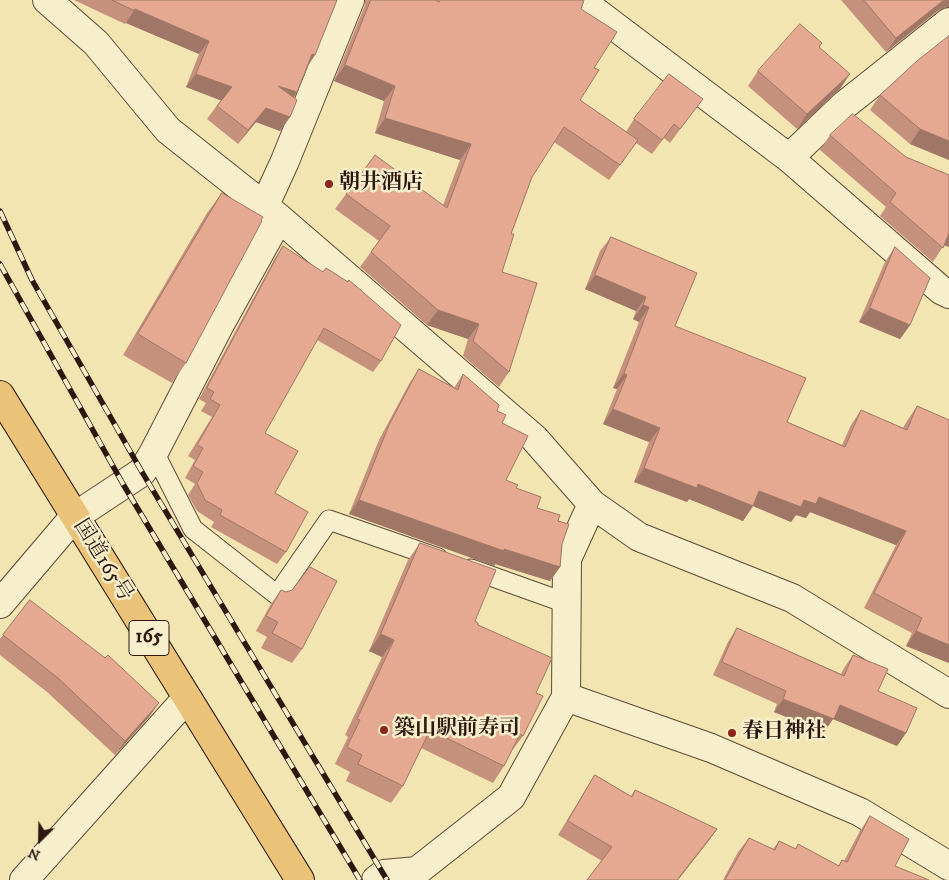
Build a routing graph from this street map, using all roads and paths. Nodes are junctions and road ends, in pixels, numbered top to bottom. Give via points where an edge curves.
1 (47, 0) edge
2 (350, 0) edge
3 (586, 2) edge
4 (949, 22) edge
5 (842, 106) junction
6 (864, 125) edge
7 (789, 158) junction
8 (272, 212) junction
9 (949, 294) edge
10 (0, 395) edge
11 (154, 452) junction
12 (592, 504) junction
13 (74, 517) junction
14 (566, 602) junction
15 (0, 604) edge
16 (949, 694) edge
17 (566, 697) junction
18 (187, 698) junction
19 (949, 866) edge
20 (420, 875) edge
21 (24, 880) edge
22 (300, 880) edge
23 (376, 880) edge

1 - 8 street via 96,43 168,130
2 - 8 street via 285,161
3 - 7 street
4 - 5 street
5 - 6 street
5 - 7 street
7 - 9 street
8 - 11 street via 219,326
8 - 12 street via 534,438
10 - 13 highway, 国道165号 / 165
11 - 13 street via 142,472
11 - 14 lane via 193,529 277,595 329,520
12 - 14 street via 567,559
12 - 16 street via 639,537 792,598
13 - 15 street
13 - 18 highway, 国道165号 / 165
14 - 17 street
17 - 19 street via 711,748 860,812
17 - 20 street via 511,798
18 - 21 street
18 - 22 highway, 国道165号 / 165
20 - 23 street via 384,874

